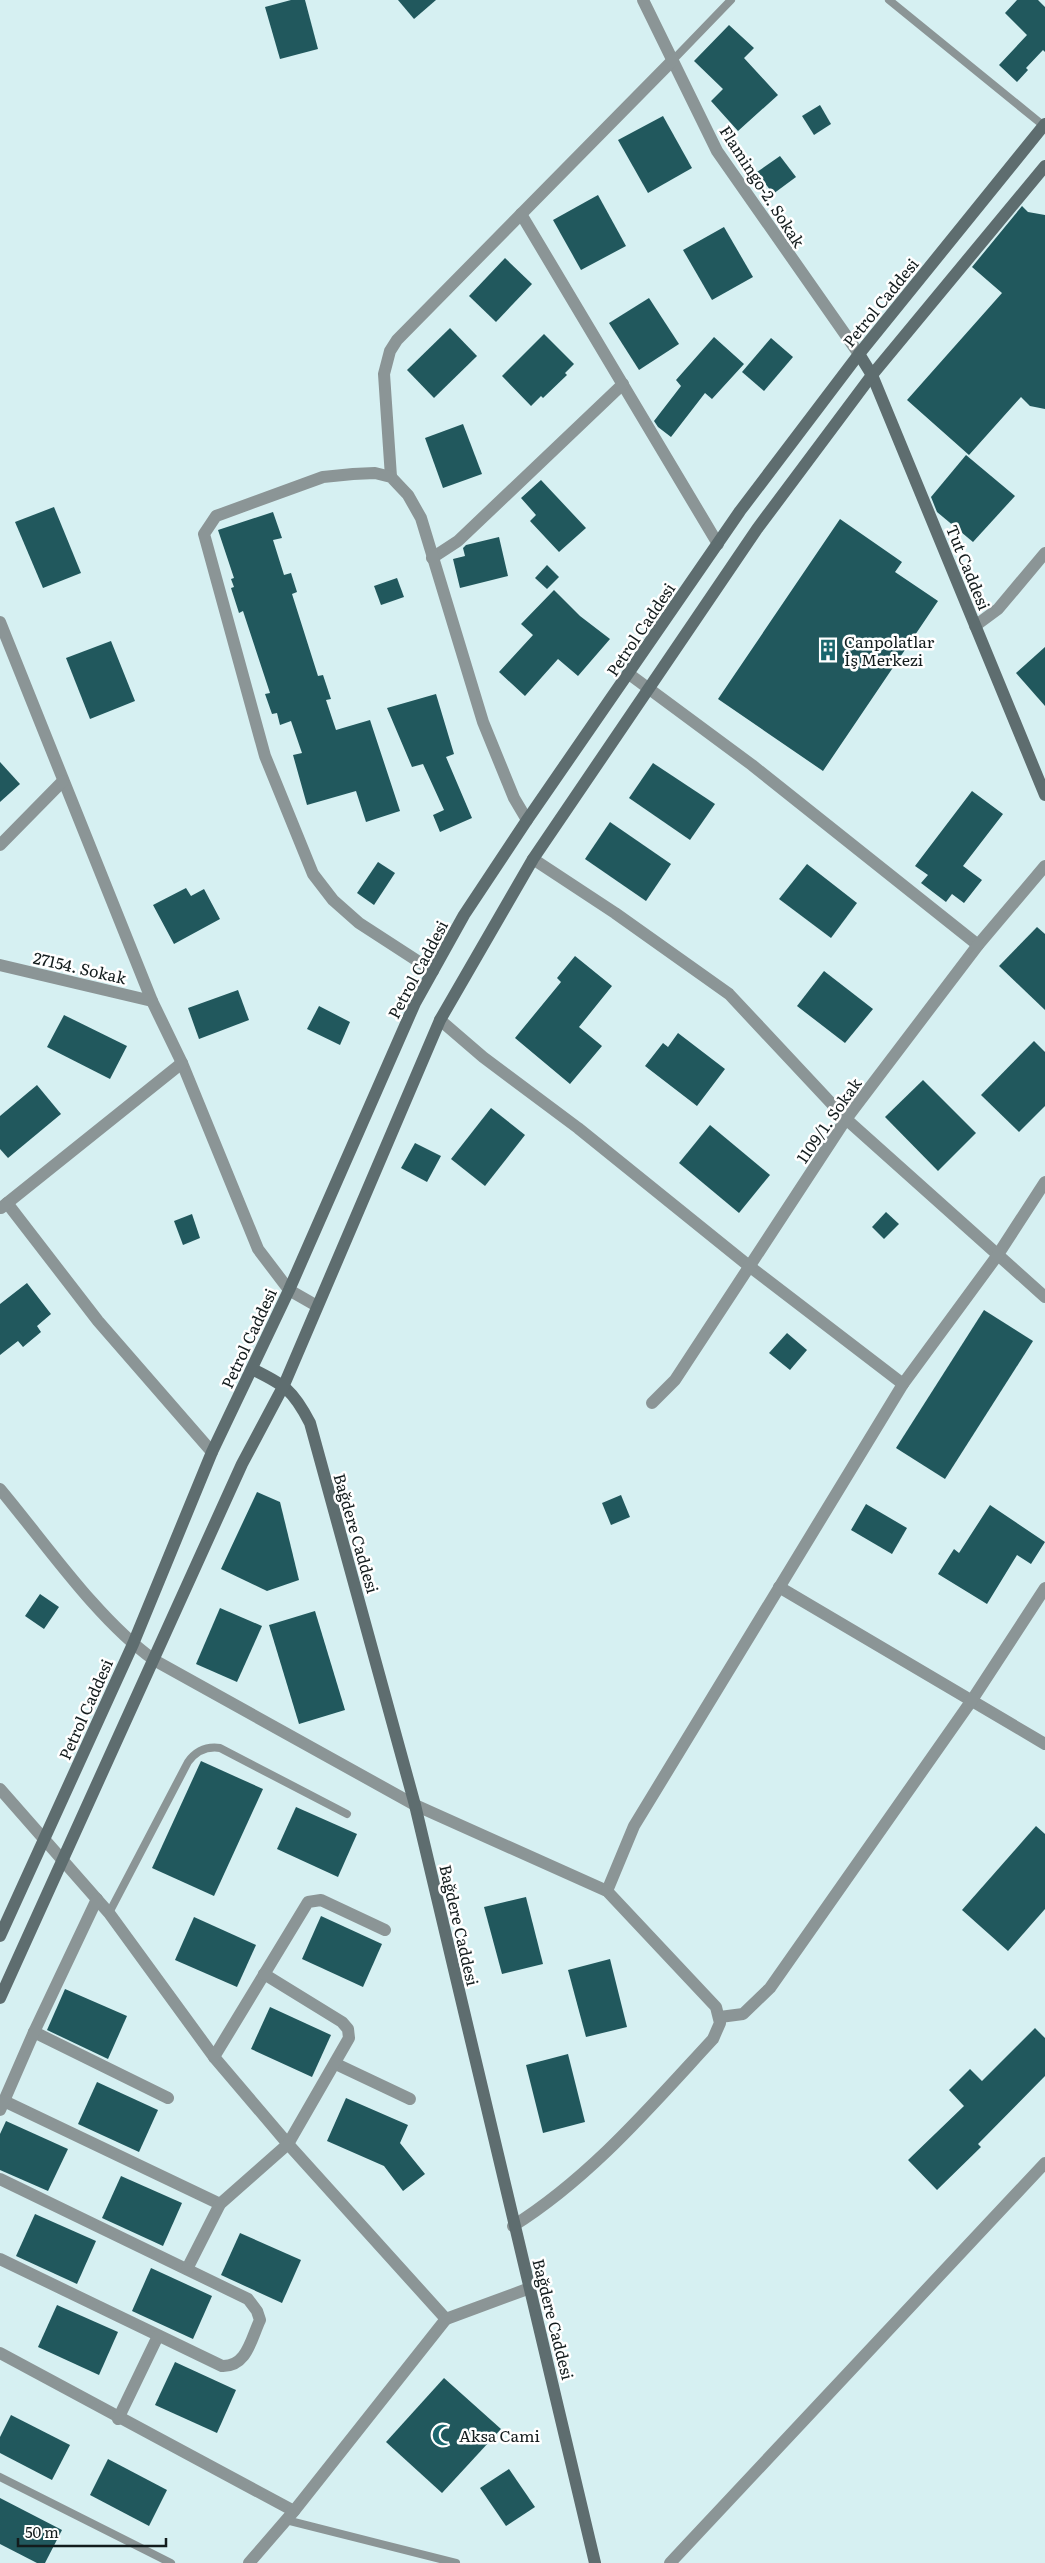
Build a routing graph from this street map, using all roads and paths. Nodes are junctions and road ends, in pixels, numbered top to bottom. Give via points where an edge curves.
1 (643, 0) edge
2 (731, 0) edge
3 (889, 0) edge
4 (673, 60) junction
5 (1044, 125) edge
6 (1045, 166) edge
7 (522, 214) junction
8 (859, 354) junction
9 (872, 375) junction
10 (623, 384) junction
11 (391, 477) junction
12 (718, 544) junction
13 (1045, 553) edge
14 (432, 558) junction
15 (0, 622) edge
16 (975, 626) junction
17 (629, 674) junction
18 (648, 689) junction
19 (63, 781) junction
20 (1045, 795) edge
21 (527, 820) junction
22 (0, 844) edge
23 (533, 859) junction
24 (1045, 866) edge
25 (978, 945) junction
26 (0, 965) edge
27 (433, 971) junction
28 (152, 1001) junction
29 (440, 1020) junction
30 (182, 1062) junction
31 (846, 1118) junction
32 (1045, 1182) edge
33 (3, 1206) edge
34 (997, 1256) junction
35 (749, 1266) junction
36 (289, 1290) junction
37 (1045, 1297) edge
38 (317, 1306) junction
39 (252, 1369) junction
40 (903, 1384) junction
41 (284, 1385) junction
42 (652, 1403) dead end
43 (212, 1452) junction
44 (0, 1489) edge
45 (780, 1587) junction
46 (1045, 1588) edge
47 (133, 1644) junction
48 (154, 1660) junction
49 (972, 1700) junction
50 (1045, 1744) edge
51 (0, 1789) edge
52 (415, 1805) junction
53 (347, 1814) dead end
54 (45, 1839) junction
55 (63, 1860) junction
56 (607, 1891) junction
57 (97, 1899) junction
58 (109, 1913) junction
59 (385, 1930) dead end
60 (0, 1936) edge
61 (264, 1974) junction
62 (0, 1998) edge
63 (720, 2017) junction
64 (34, 2032) junction
65 (214, 2057) junction
66 (336, 2064) junction
67 (168, 2098) dead end
68 (410, 2099) dead end
69 (2, 2105) edge
70 (288, 2144) junction
71 (1045, 2163) edge
72 (0, 2179) edge
73 (220, 2204) junction
74 (513, 2226) junction
75 (0, 2259) edge
76 (187, 2269) junction
77 (530, 2288) junction
78 (446, 2319) junction
79 (158, 2336) junction
80 (0, 2353) edge
81 (118, 2419) junction
82 (0, 2477) edge
83 (290, 2516) junction
84 (585, 2518) junction
85 (171, 2563) edge
86 (249, 2563) edge
87 (456, 2563) edge
88 (595, 2563) edge
89 (604, 2563) edge
90 (670, 2563) edge

1 - 4 street, Flamingo-2. Sokak
2 - 4 lane
3 - 5 lane
4 - 7 street
4 - 8 street, Flamingo-2. Sokak via 717,151
5 - 8 main road, Petrol Caddesi
6 - 9 main road
7 - 10 street
7 - 11 street via 397,340 390,351 385,364 384,384
8 - 9 main road, Tut Caddesi
8 - 12 main road, Petrol Caddesi
9 - 16 main road, Tut Caddesi
9 - 18 main road via 757,529
10 - 12 street
10 - 14 street via 458,541
11 - 14 street via 408,495 421,518
11 - 27 street via 375,473 322,477 216,516 204,534 265,756 313,874 333,900 359,923
12 - 17 main road, Petrol Caddesi
13 - 16 street via 998,609
14 - 21 street via 483,722 514,798
15 - 19 street
16 - 20 main road, Tut Caddesi
17 - 18 street
17 - 21 main road, Petrol Caddesi
18 - 23 main road
18 - 25 street via 752,765
19 - 22 street
19 - 28 street
21 - 27 main road, Petrol Caddesi via 464,915
23 - 29 main road
23 - 31 street via 729,994
24 - 25 street, 1109/1. Sokak
25 - 31 street, 1109/1. Sokak
26 - 28 street, 27154. Sokak
27 - 36 main road, Petrol Caddesi via 415,1003
28 - 30 street
29 - 35 street
29 - 38 main road
30 - 33 street
30 - 36 street via 258,1249
31 - 34 street
31 - 35 street, 1109/1. Sokak
32 - 34 street
33 - 43 street
34 - 37 street
34 - 40 street
35 - 40 street
35 - 42 street, 1109/1. Sokak via 674,1380
36 - 38 street
36 - 39 main road, Petrol Caddesi
38 - 41 main road
39 - 41 main road, Bağdere Caddesi
39 - 43 main road, Petrol Caddesi
40 - 45 street
41 - 48 main road via 242,1464
41 - 52 main road, Bağdere Caddesi via 310,1423
43 - 47 main road, Petrol Caddesi
44 - 47 street
45 - 49 street
45 - 56 street via 634,1826
46 - 49 street
47 - 48 street
47 - 54 main road, Petrol Caddesi
48 - 52 street
48 - 55 main road
49 - 50 street
49 - 63 street via 770,1988 743,2014
51 - 54 street
52 - 56 street
52 - 74 main road, Bağdere Caddesi
53 - 58 lane via 220,1748 205,1748 188,1762
54 - 55 street
54 - 60 main road, Petrol Caddesi
55 - 57 street
55 - 62 main road
56 - 63 street via 716,2006
57 - 58 street
57 - 64 street
58 - 65 street
59 - 61 street via 321,1900 312,1900 305,1905
61 - 65 street
61 - 66 street via 346,2026 349,2038
63 - 74 street via 719,2029 713,2039 633,2125 550,2202
64 - 67 street
64 - 69 street
65 - 70 street
66 - 68 street
66 - 70 street
69 - 73 street
70 - 73 street
70 - 78 street
71 - 90 street
72 - 76 street
73 - 76 street
74 - 77 main road, Bağdere Caddesi
75 - 79 street
76 - 79 street via 248,2299 260,2320 242,2360 235,2365 222,2366
77 - 78 street
77 - 84 main road, Bağdere Caddesi
78 - 83 street
79 - 81 street
80 - 81 street
81 - 83 street
82 - 85 lane
83 - 86 street
83 - 87 lane
84 - 88 main road, Bağdere Caddesi
84 - 89 main road, Bağdere Caddesi

